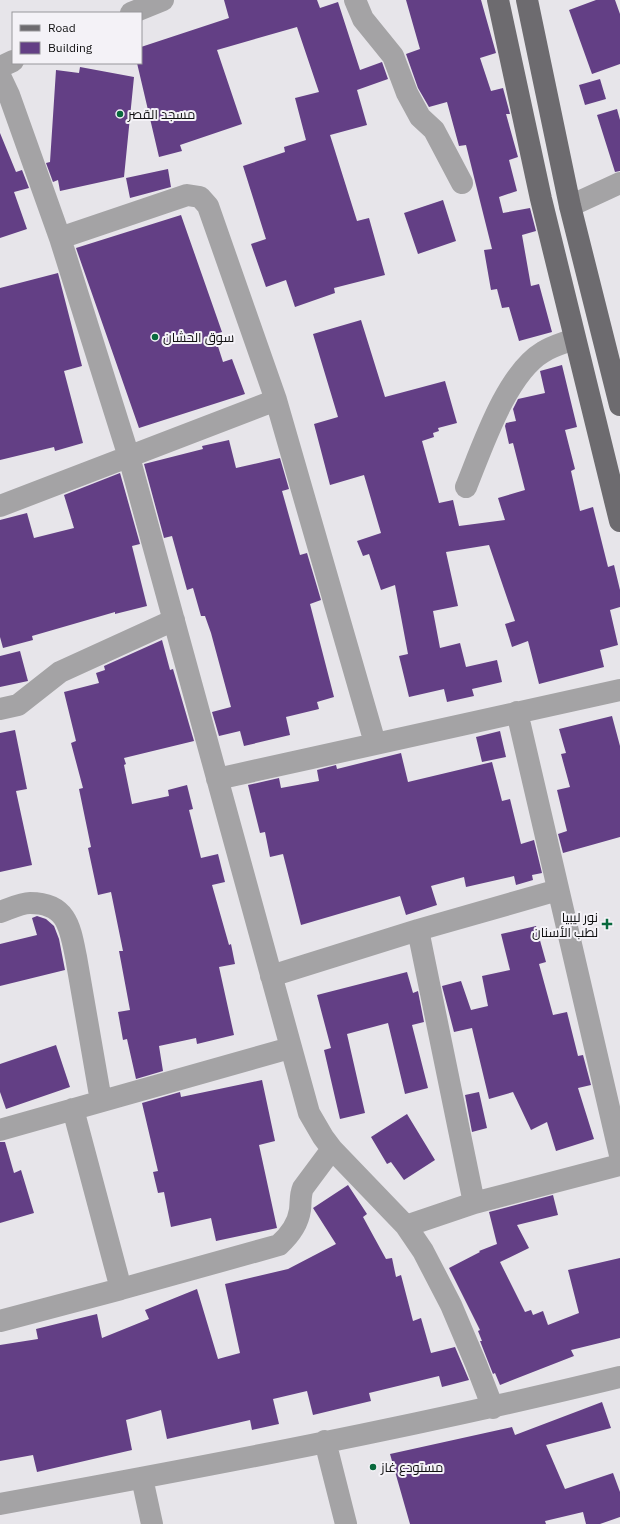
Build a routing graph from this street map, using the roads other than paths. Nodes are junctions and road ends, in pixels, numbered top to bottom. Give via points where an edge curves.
1 (163, 0) edge
2 (355, 0) edge
3 (498, 0) edge
4 (527, 0) edge
5 (133, 12) edge
6 (12, 62) edge
7 (0, 67) edge
8 (0, 76) edge
9 (462, 183) dead end
10 (620, 183) edge
11 (570, 206) junction
12 (60, 238) junction
13 (574, 339) junction
14 (276, 400) junction
15 (620, 405) edge
16 (129, 457) junction
17 (466, 487) dead end
18 (0, 506) edge
19 (620, 521) edge
20 (174, 620) junction
21 (620, 690) edge
22 (0, 709) edge
23 (516, 712) junction
24 (375, 743) junction
25 (217, 779) junction
26 (558, 890) junction
27 (0, 912) edge
28 (418, 930) junction
29 (270, 976) junction
30 (290, 1048) junction
31 (101, 1101) junction
32 (73, 1109) junction
33 (0, 1130) edge
34 (332, 1149) junction
35 (620, 1155) edge
36 (620, 1165) edge
37 (474, 1203) junction
38 (406, 1226) junction
39 (121, 1289) junction
40 (0, 1321) edge
41 (620, 1377) edge
42 (493, 1408) junction
43 (325, 1441) junction
44 (142, 1478) junction
45 (0, 1504) edge
46 (152, 1524) edge
47 (346, 1524) edge

1 - 5 street
2 - 9 street via 363,19 393,56 407,93 420,117 434,130
3 - 13 main road via 540,199
4 - 11 main road
6 - 7 street
8 - 12 street
10 - 11 street
11 - 15 main road
12 - 14 street via 187,195 200,198 208,206
12 - 16 street
13 - 17 street via 542,352 523,369 503,401
13 - 19 main road
14 - 16 street
14 - 24 street
16 - 18 street
16 - 20 street
20 - 22 street via 60,672 18,705
20 - 25 street
21 - 23 street
23 - 24 street
23 - 26 street
24 - 25 street
25 - 29 street
26 - 28 street
26 - 35 street
27 - 31 street via 29,903 54,907 64,918 76,957
28 - 29 street
28 - 37 street
29 - 30 street
30 - 31 street
30 - 34 street via 309,1113
31 - 32 street
32 - 33 street
32 - 39 street
34 - 38 street
34 - 39 street via 303,1188 300,1194 298,1220 287,1238 279,1245
36 - 37 street
37 - 38 street
38 - 42 street via 451,1305
39 - 40 street
41 - 42 street
42 - 43 street
43 - 44 street
43 - 47 street
44 - 45 street
44 - 46 street

